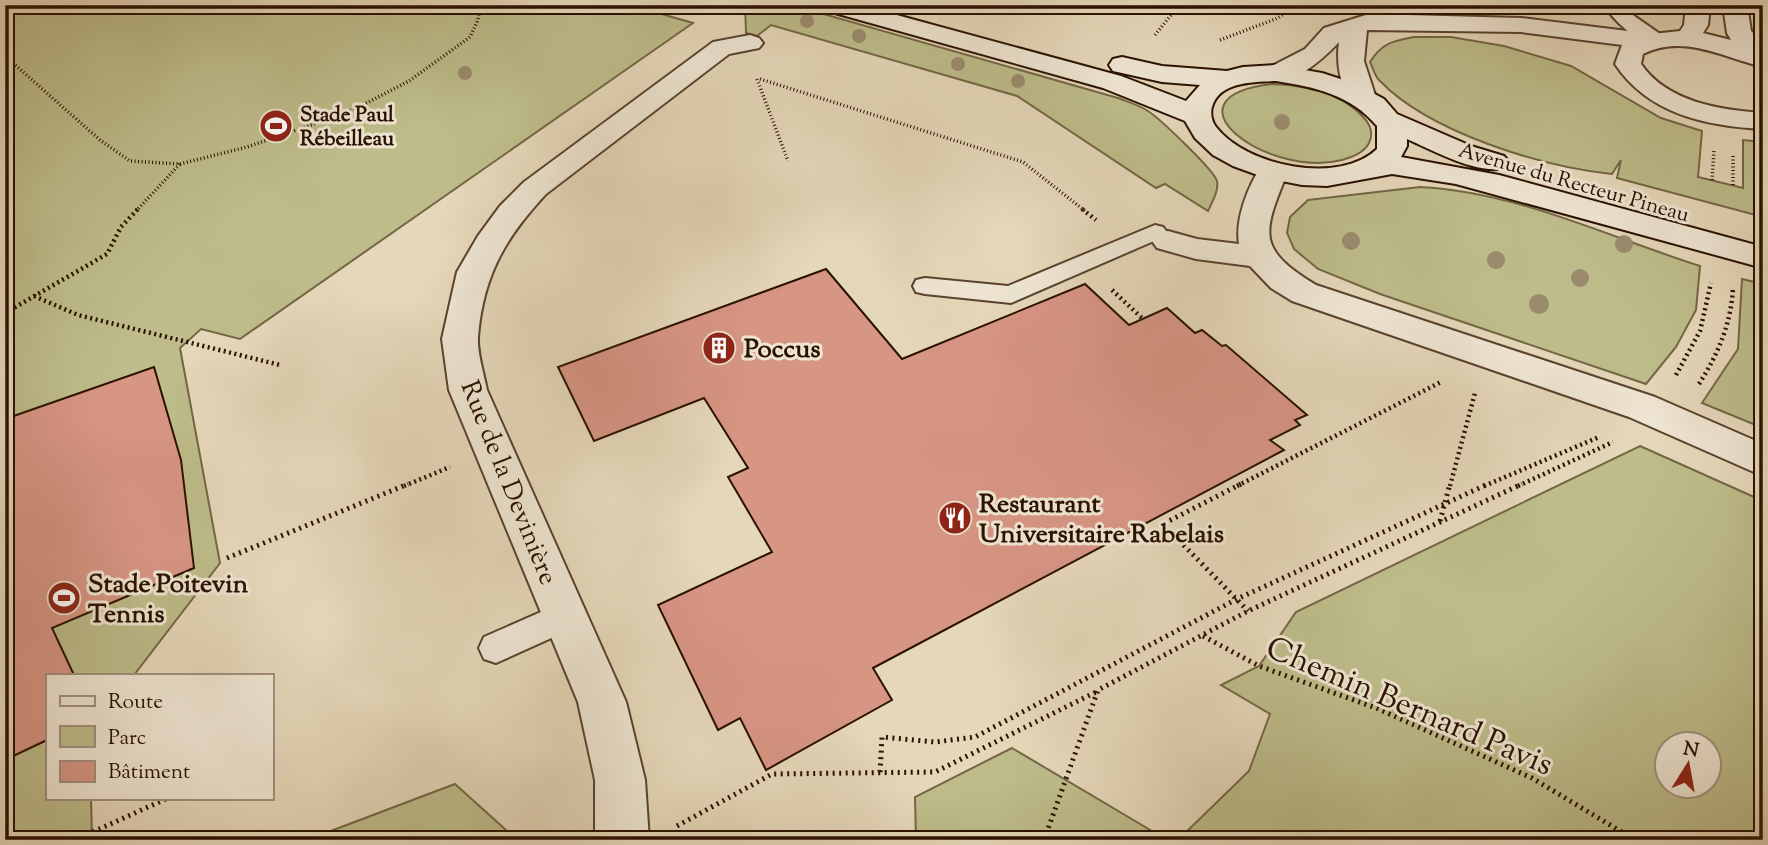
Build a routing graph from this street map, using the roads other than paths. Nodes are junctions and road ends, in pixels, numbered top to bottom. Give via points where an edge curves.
1 (832, 5) edge
2 (900, 5) edge
3 (1698, 5) edge
4 (1735, 5) edge
5 (1617, 11) dead end
6 (1444, 23) junction
7 (1356, 24) junction
8 (1686, 40) junction
9 (1654, 41) junction
10 (750, 43) dead end
11 (1578, 56) dead end
12 (1763, 58) edge
13 (1279, 73) junction
14 (1227, 79) junction
15 (1362, 98) junction
16 (1198, 116) junction
17 (1388, 120) junction
18 (1763, 121) edge
19 (1375, 166) junction
20 (1273, 171) junction
21 (1135, 218) dead end
22 (1763, 235) edge
23 (1162, 237) junction
24 (1258, 257) junction
25 (1763, 258) edge
26 (925, 286) dead end
27 (1763, 461) edge
28 (566, 616) junction
29 (496, 648) dead end
30 (622, 840) edge

1 - 16 street via 1112,82
2 - 14 street, Avenue du Recteur Pineau via 1145,72
3 - 8 street via 1696,25
4 - 12 street via 1739,33
5 - 9 lane
6 - 7 street via 1381,20
6 - 9 street via 1558,28
6 - 11 street
7 - 13 street via 1333,33 1314,54
7 - 15 street via 1349,63
8 - 9 street
8 - 12 street
9 - 18 street via 1631,50 1620,68 1686,106
10 - 28 street, Rue de la Devinière via 722,47 545,180 511,213 463,273 460,340 468,390
13 - 14 street, Avenue du Recteur Pineau
13 - 15 street, Avenue du Recteur Pineau via 1322,80
14 - 16 street, Avenue du Recteur Pineau via 1204,93
15 - 17 street, Avenue du Recteur Pineau
16 - 20 street, Avenue du Recteur Pineau via 1215,142
17 - 19 street via 1393,146
17 - 22 street, Avenue du Recteur Pineau via 1461,152
19 - 20 street, Avenue du Recteur Pineau via 1334,177
19 - 25 street, Avenue du Recteur Pineau via 1472,177
20 - 24 street via 1254,222 1252,239
21 - 23 lane
23 - 24 street via 1196,249
23 - 26 lane via 1127,244 1011,295
24 - 27 street via 1276,277 1304,293 1642,407
28 - 29 lane
28 - 30 street, Rue de la Devinière via 602,702 620,780

